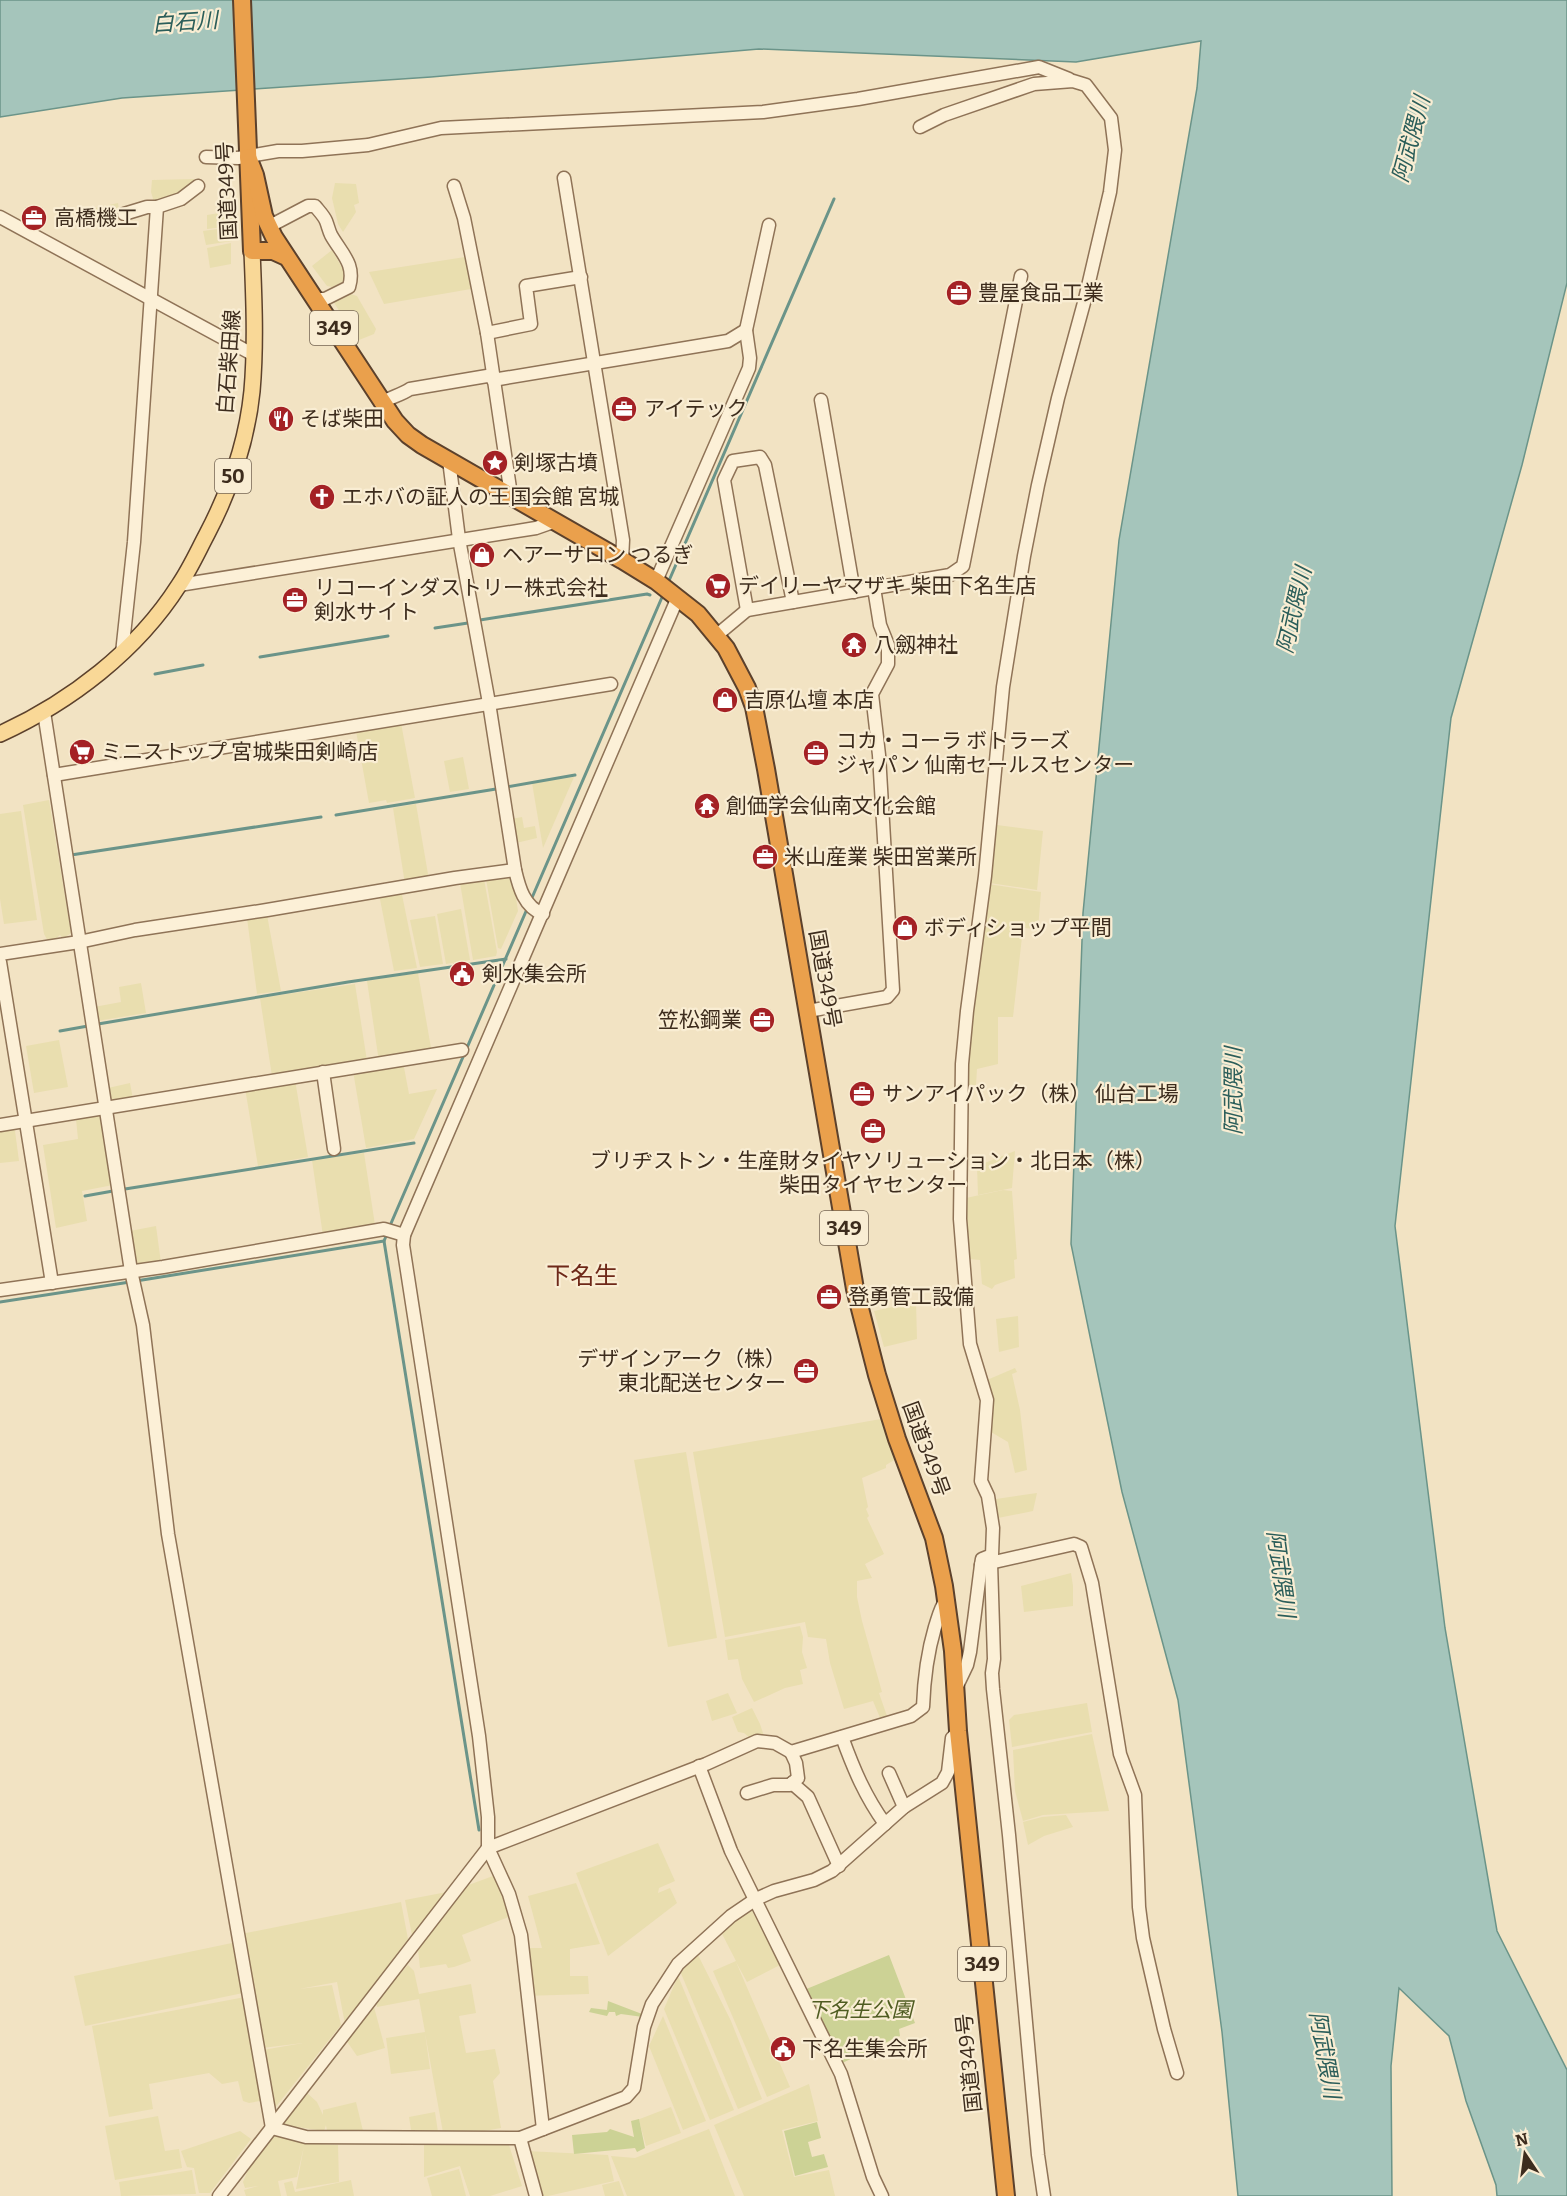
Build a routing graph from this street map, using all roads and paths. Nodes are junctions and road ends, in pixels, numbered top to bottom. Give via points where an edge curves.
1 (242, 0) edge
2 (1086, 86) junction
3 (920, 128) dead end
4 (206, 157) dead end
5 (248, 157) junction
6 (564, 178) dead end
7 (198, 186) dead end
8 (454, 186) dead end
9 (157, 207) junction
10 (124, 214) dead end
11 (0, 217) edge
12 (769, 225) dead end
13 (268, 227) junction
14 (252, 251) junction
15 (284, 256) junction
16 (1021, 276) dead end
17 (581, 277) junction
18 (316, 299) junction
19 (151, 300) junction
20 (746, 330) junction
21 (487, 333) junction
22 (254, 356) junction
23 (594, 364) junction
24 (493, 378) junction
25 (821, 400) dead end
26 (381, 403) junction
27 (449, 460) junction
28 (511, 495) junction
29 (556, 521) junction
30 (459, 539) junction
31 (622, 560) junction
32 (658, 583) junction
33 (179, 585) junction
34 (874, 588) junction
35 (854, 592) junction
36 (676, 596) junction
37 (793, 602) junction
38 (747, 610) junction
39 (717, 634) junction
40 (122, 653) junction
41 (610, 684) dead end
42 (489, 703) junction
43 (44, 712) junction
44 (0, 734) edge
45 (54, 775) junction
46 (515, 870) junction
47 (541, 914) junction
48 (79, 942) junction
49 (0, 954) edge
50 (0, 962) edge
51 (808, 1011) junction
52 (462, 1050) dead end
53 (323, 1072) junction
54 (107, 1108) junction
55 (27, 1120) junction
56 (0, 1125) edge
57 (334, 1149) dead end
58 (401, 1235) junction
59 (133, 1276) junction
60 (52, 1283) junction
61 (0, 1290) edge
62 (986, 1564) junction
63 (946, 1599) junction
64 (955, 1689) junction
65 (958, 1731) junction
66 (842, 1737) junction
67 (790, 1752) junction
68 (699, 1766) junction
69 (889, 1773) dead end
70 (792, 1783) junction
71 (747, 1793) dead end
72 (904, 1807) junction
73 (885, 1824) junction
74 (488, 1848) junction
75 (839, 1866) junction
76 (756, 1899) junction
77 (1177, 2073) dead end
78 (272, 2128) junction
79 (543, 2129) junction
80 (520, 2138) junction
81 (230, 2182) junction
82 (219, 2196) edge
83 (234, 2196) edge
84 (536, 2196) edge
85 (882, 2196) edge
86 (1006, 2196) edge
87 (1044, 2196) edge

1 - 5 highway, 国道349号 / 349
2 - 3 street via 1073,81 1034,84 944,115
2 - 5 street via 1039,67 763,112 442,128 368,145
2 - 62 street via 1112,118 1115,150 1110,192 1045,453 1024,556 1003,687 962,1064 962,1239 970,1344 987,1400 981,1481 988,1496 993,1528 992,1555 982,1559
4 - 5 street
5 - 13 highway, 349
5 - 14 highway, 国道349号 / 349
6 - 17 street
7 - 9 street via 180,199
8 - 21 street via 465,218
9 - 10 street
9 - 19 street
11 - 19 street
12 - 20 street
13 - 15 highway, 349
13 - 18 street via 308,206 315,206 326,220 352,270 351,280 349,287 325,299
14 - 15 highway, 国道349号 via 273,251
14 - 22 main road, 白石柴田線 / 50
15 - 18 highway, 国道349号 / 349
16 - 34 street via 965,562 950,575
17 - 21 street via 526,286 531,324
17 - 23 street
18 - 26 highway, 国道349号 / 349
19 - 22 street
19 - 40 street
20 - 23 street via 728,341
20 - 32 street via 749,368
21 - 24 street
22 - 33 main road, 白石柴田線 / 50 via 248,414 233,474 223,504
23 - 24 street
23 - 31 street via 623,540
24 - 26 street via 410,389
24 - 28 street
25 - 35 street
26 - 27 highway, 国道349号 / 349 via 408,435
27 - 28 highway, 国道349号 / 349
27 - 30 street
28 - 29 highway, 国道349号 / 349
29 - 30 street via 536,528
29 - 31 highway, 国道349号 / 349
30 - 33 street
30 - 42 street
31 - 32 highway, 国道349号 / 349
32 - 36 highway, 国道349号 / 349
33 - 40 main road, 白石柴田線 / 50
34 - 35 street
34 - 51 street via 888,645 888,664 872,694 893,990 887,997
35 - 37 street
36 - 39 highway, 国道349号 / 349
36 - 47 street
37 - 38 street
37 - 38 street via 765,465 760,457 733,461 724,480
38 - 39 street
39 - 51 highway, 国道349号 / 349 via 734,660 754,707
40 - 43 main road, 白石柴田線 / 50
41 - 42 street
42 - 45 street
42 - 46 street
43 - 44 main road, 白石柴田線 / 50
43 - 45 street
45 - 48 street
46 - 47 street via 521,895
46 - 48 street via 127,931
47 - 58 street
48 - 49 street
48 - 54 street
50 - 55 street
51 - 63 highway, 国道349号 / 349 via 862,1318 889,1415 934,1538
52 - 53 street
53 - 54 street
53 - 57 street
54 - 55 street
54 - 59 street
55 - 56 street
55 - 60 street
58 - 59 street via 384,1229
58 - 74 street via 479,1736
59 - 60 street
59 - 78 street via 168,1534
60 - 61 street
62 - 64 street via 967,1665
62 - 77 street via 1074,1544 1083,1551 1093,1587 1120,1754 1135,1795 1143,1938
62 - 87 street via 993,1689
63 - 64 highway, 国道349号 / 349
63 - 66 street via 924,1670 922,1707 911,1716
64 - 65 highway, 国道349号 / 349
65 - 72 street via 952,1738 945,1779
65 - 86 highway, 国道349号 / 349
66 - 67 street
66 - 73 street via 868,1801
67 - 68 street via 775,1743 757,1742
67 - 70 street via 798,1778
68 - 74 street
68 - 76 street via 731,1851
69 - 72 street
70 - 71 street
70 - 75 street via 808,1797
72 - 73 street
73 - 75 street
74 - 78 street
74 - 79 street via 509,1894 521,1935
75 - 76 street via 814,1880
76 - 79 street via 697,1945 662,1986 644,2027 630,2094
76 - 85 street via 841,2074
78 - 80 street via 306,2138
78 - 81 street
79 - 80 street
80 - 84 street
81 - 82 street
81 - 83 street

